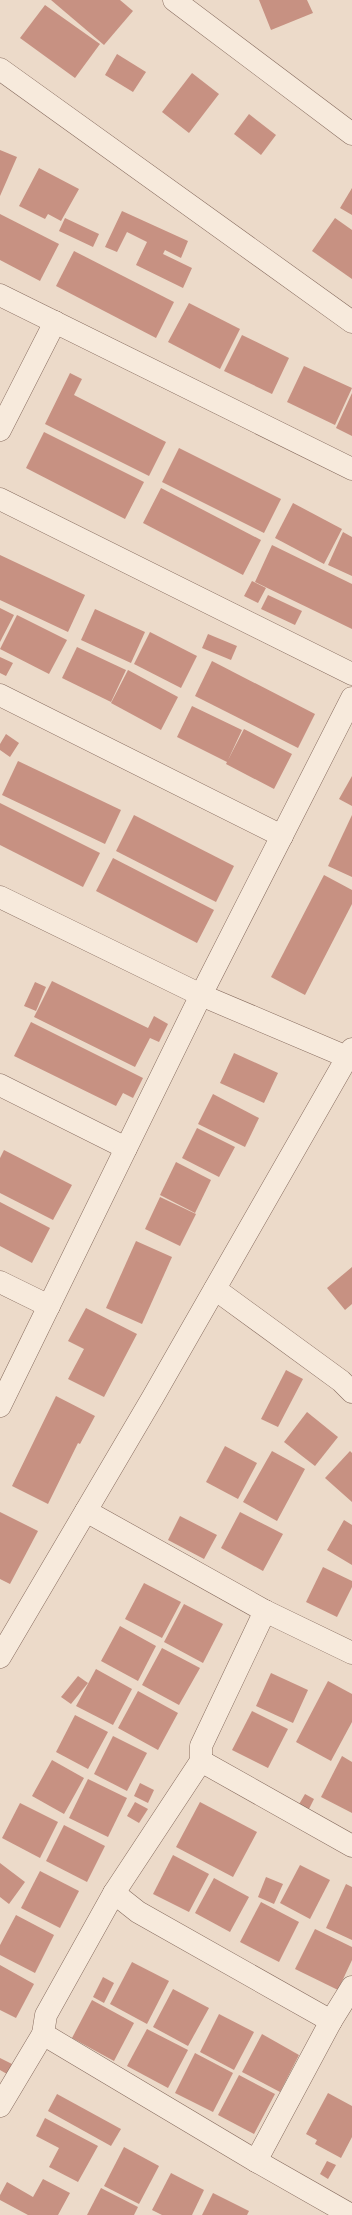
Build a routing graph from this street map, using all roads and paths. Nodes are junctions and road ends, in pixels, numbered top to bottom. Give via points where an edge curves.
1 (174, 0) edge
2 (0, 69) edge
3 (352, 134) edge
4 (0, 295) edge
5 (55, 322) junction
6 (352, 322) edge
7 (0, 430) edge
8 (352, 470) edge
9 (0, 499) edge
10 (352, 674) edge
11 (0, 695) edge
12 (352, 698) edge
13 (282, 836) junction
14 (0, 897) edge
15 (201, 995) junction
16 (350, 1053) edge
17 (0, 1085) edge
18 (126, 1148) junction
19 (0, 1282) edge
20 (215, 1289) junction
21 (49, 1306) junction
22 (352, 1392) edge
23 (0, 1406) edge
24 (86, 1511) junction
25 (265, 1611) junction
26 (352, 1653) edge
27 (0, 1657) edge
28 (200, 1761) junction
29 (352, 1846) edge
30 (114, 1893) junction
31 (352, 1987) edge
32 (331, 2021) junction
33 (43, 2034) junction
34 (0, 2106) edge
35 (256, 2161) junction
36 (351, 2215) edge

1 - 3 street
2 - 6 street
4 - 5 street
5 - 7 street
5 - 8 street
9 - 10 street
11 - 13 street
12 - 13 street
13 - 15 street
14 - 15 street
15 - 16 street
15 - 18 street
16 - 20 street
17 - 18 street
18 - 21 street
19 - 21 street
20 - 22 street via 341,1381
20 - 24 street
21 - 23 street
24 - 25 street
24 - 27 street
25 - 26 street
25 - 28 street via 201,1746
28 - 29 street
28 - 30 street
30 - 32 street via 138,1912
30 - 33 street via 46,2015
31 - 32 street
32 - 35 street
33 - 34 street
33 - 35 street
35 - 36 street

